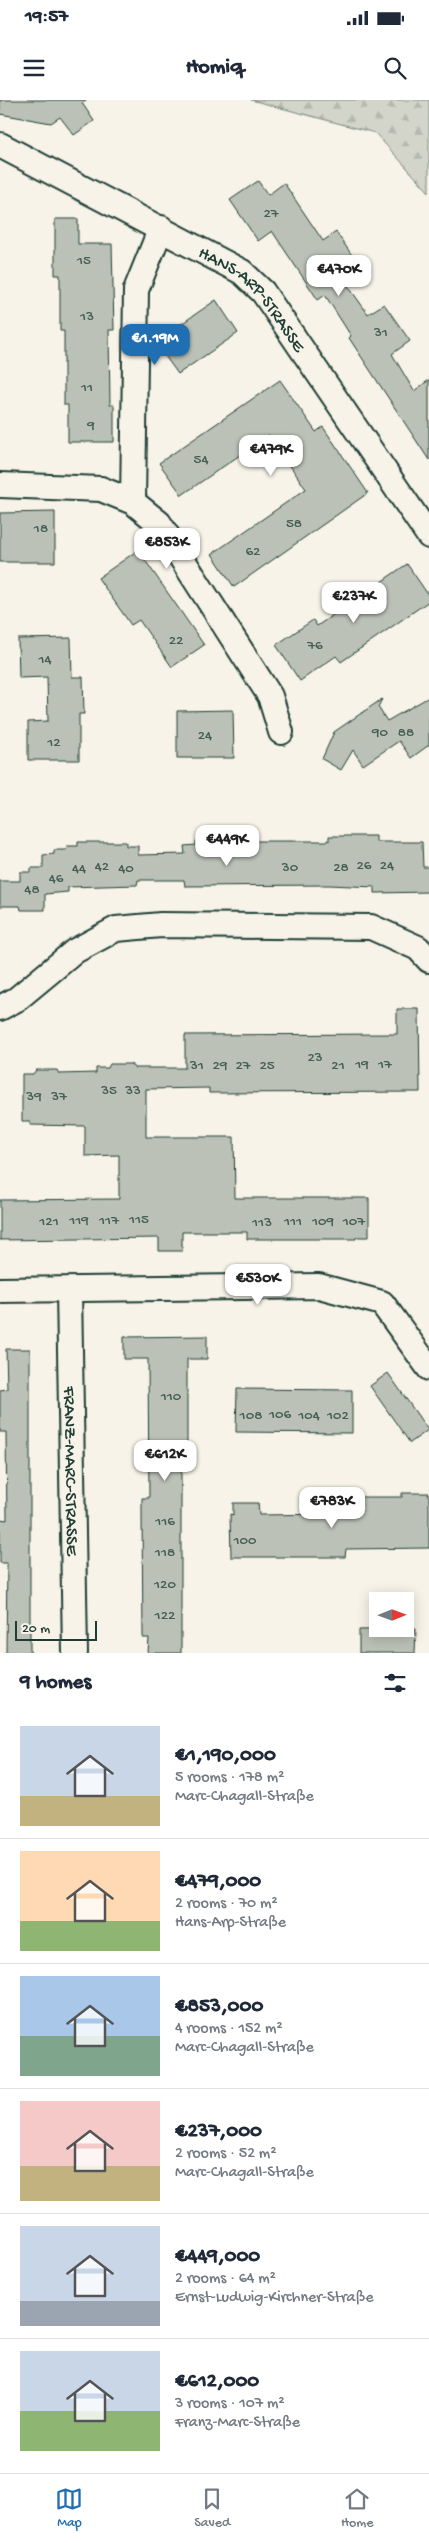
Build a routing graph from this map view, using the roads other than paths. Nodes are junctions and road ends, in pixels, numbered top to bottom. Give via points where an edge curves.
1 (0, 145) edge
2 (161, 228) junction
3 (0, 485) edge
4 (133, 502) junction
5 (429, 536) edge
6 (281, 732) dead end
7 (429, 960) edge
8 (0, 1008) edge
9 (0, 1290) edge
10 (69, 1290) junction
11 (429, 1368) edge
12 (75, 1653) edge

1 - 2 street, HANS-ARP-STRASSE
2 - 4 street via 136,290
2 - 5 street, HANS-ARP-STRASSE via 242,272 263,292
3 - 4 street via 101,489
4 - 6 street via 159,523 220,615 270,696
7 - 8 street via 418,948 371,927 161,925 116,929 74,951 18,999
9 - 10 street
10 - 11 street via 319,1286 382,1303
10 - 12 street, FRANZ-MARC-STRASSE

